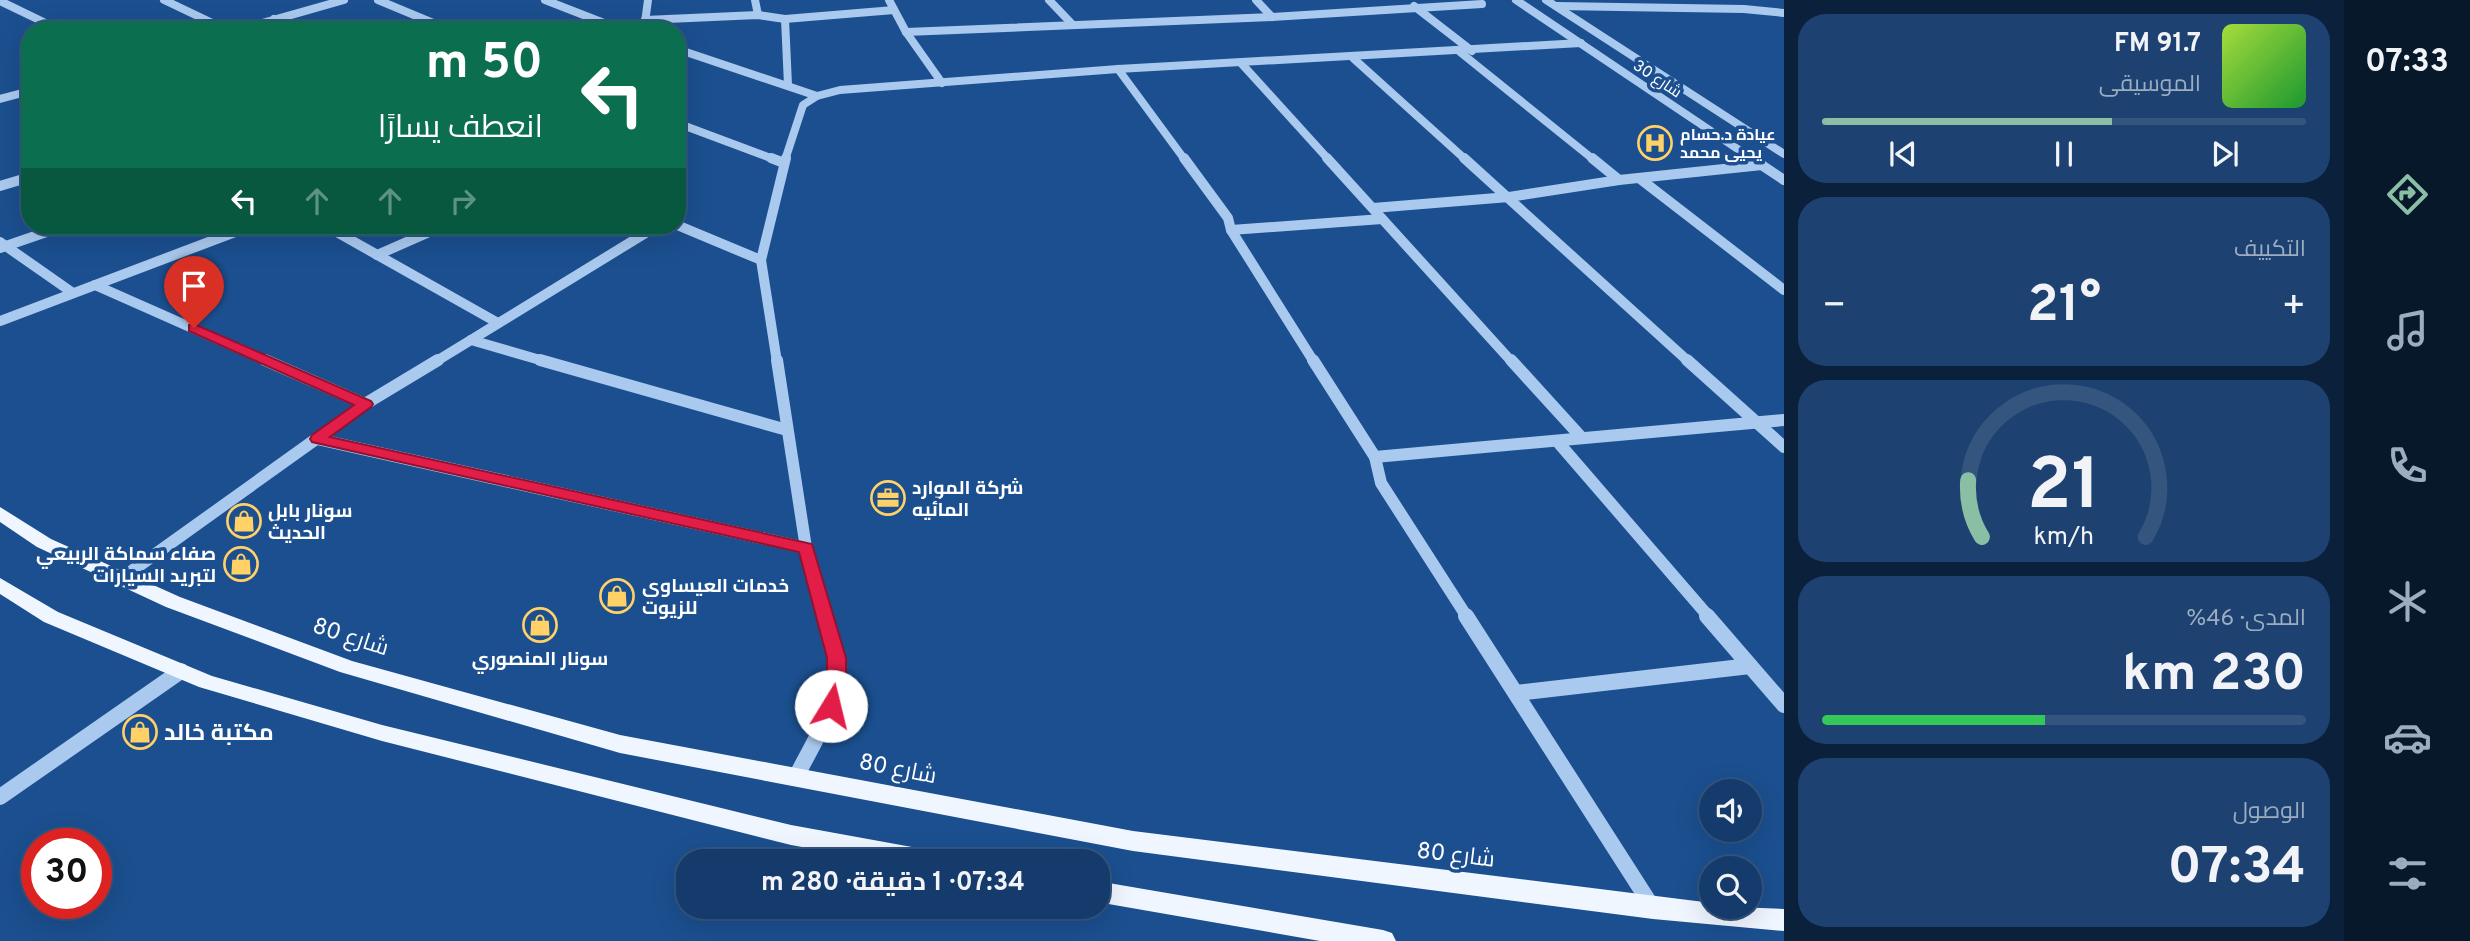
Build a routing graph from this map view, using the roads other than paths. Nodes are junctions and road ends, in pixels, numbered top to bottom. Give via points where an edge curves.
1 (163, 0) edge
2 (344, 0) edge
3 (378, 0) edge
4 (545, 0) edge
5 (648, 0) edge
6 (755, 0) edge
7 (889, 0) edge
8 (1049, 0) edge
9 (1256, 0) edge
10 (1406, 0) edge
11 (1516, 0) edge
12 (1546, 0) edge
13 (1768, 0) edge
14 (0, 1) edge
15 (1482, 4) dead end
16 (1556, 6) junction
17 (1416, 8) junction
18 (894, 10) junction
19 (1784, 12) edge
20 (758, 15) junction
21 (1272, 17) junction
22 (274, 19) junction
23 (785, 19) junction
24 (645, 20) joint
25 (41, 21) edge
26 (208, 21) edge
27 (267, 21) edge
28 (278, 21) edge
29 (428, 21) edge
30 (599, 21) edge
31 (1072, 24) junction
32 (906, 32) junction
33 (1581, 43) junction
34 (686, 51) edge
35 (1472, 51) junction
36 (1460, 52) junction
37 (1353, 58) junction
38 (1241, 63) junction
39 (1118, 69) junction
40 (1665, 77) junction
41 (1635, 79) junction
42 (942, 83) junction
43 (788, 85) junction
44 (21, 93) edge
45 (1691, 94) junction
46 (817, 96) junction
47 (1659, 96) junction
48 (2, 97) edge
49 (686, 126) edge
50 (1784, 154) edge
51 (783, 163) junction
52 (1762, 165) junction
53 (1639, 177) junction
54 (21, 180) edge
55 (1619, 180) junction
56 (1784, 180) edge
57 (0, 186) edge
58 (1509, 197) junction
59 (1373, 208) junction
60 (1382, 219) junction
61 (686, 229) edge
62 (1231, 230) junction
63 (36, 235) edge
64 (227, 235) edge
65 (342, 235) edge
66 (423, 235) edge
67 (642, 235) edge
68 (2, 246) edge
69 (377, 255) junction
70 (761, 260) junction
71 (95, 285) junction
72 (1784, 290) edge
73 (73, 293) junction
74 (0, 321) edge
75 (498, 323) junction
76 (471, 340) junction
77 (365, 404) junction
78 (1784, 420) edge
79 (1756, 422) junction
80 (787, 430) junction
81 (1582, 438) junction
82 (317, 439) junction
83 (1558, 440) junction
84 (1784, 447) edge
85 (1375, 457) junction
86 (0, 513) edge
87 (806, 548) junction
88 (122, 578) junction
89 (0, 585) edge
90 (1750, 666) junction
91 (181, 671) junction
92 (1516, 693) junction
93 (1784, 705) edge
94 (796, 777) junction
95 (0, 797) edge
96 (868, 849) edge
97 (1110, 893) edge
98 (1654, 908) junction
99 (1784, 920) edge
100 (1383, 941) edge

1 - 26 street
2 - 22 street
3 - 29 street
4 - 30 street
5 - 24 street
6 - 20 street
7 - 18 street
8 - 31 street
9 - 21 street
10 - 17 street
11 - 33 street, شارع 30
12 - 16 street, شارع 30
13 - 19 street
14 - 25 street
15 - 17 street
16 - 19 street
16 - 40 street, شارع 30
17 - 21 street
17 - 35 street
18 - 23 street
18 - 32 street
20 - 23 street
20 - 24 street
21 - 31 street
22 - 27 street
22 - 28 street
23 - 43 street
31 - 32 street
32 - 42 street
33 - 35 street
33 - 41 street, شارع 30
34 - 43 street
35 - 36 street
36 - 37 street
36 - 55 street
37 - 38 street
37 - 58 street
38 - 39 street
38 - 59 street
39 - 42 street
39 - 62 street via 1228,218
40 - 41 street
40 - 45 street, شارع 30
41 - 47 street, شارع 30
42 - 46 street via 840,90
43 - 46 street
44 - 48 street
45 - 47 street
45 - 50 street, شارع 30
46 - 51 street via 803,105
47 - 52 street, شارع 30
49 - 51 street
51 - 70 street
52 - 53 street
52 - 56 street, شارع 30
53 - 55 street
53 - 72 street
54 - 57 street
55 - 58 street
58 - 59 street
58 - 79 street
59 - 60 street
60 - 62 street
60 - 81 street
61 - 70 street
62 - 85 street
63 - 68 street
64 - 71 street
65 - 69 street
66 - 69 street
67 - 75 street
68 - 73 street
69 - 75 street
70 - 80 street
71 - 73 street
71 - 77 street
73 - 74 street
75 - 76 street
76 - 77 street
76 - 80 street
77 - 82 street
78 - 79 street
79 - 81 street
79 - 84 street
80 - 87 street
81 - 83 street
82 - 87 street
82 - 88 street
83 - 85 street
83 - 90 street
85 - 92 street via 1381,484
86 - 88 main road, شارع 80 via 44,543
87 - 94 street via 837,658 836,681 831,706
88 - 94 main road, شارع 80 via 173,602 347,667 620,744
89 - 91 main road via 51,617
90 - 92 street
90 - 93 street
91 - 95 street
91 - 96 main road via 382,733 791,835
92 - 98 street
94 - 98 main road, شارع 80 via 1133,841
97 - 100 main road
98 - 99 main road, شارع 80

